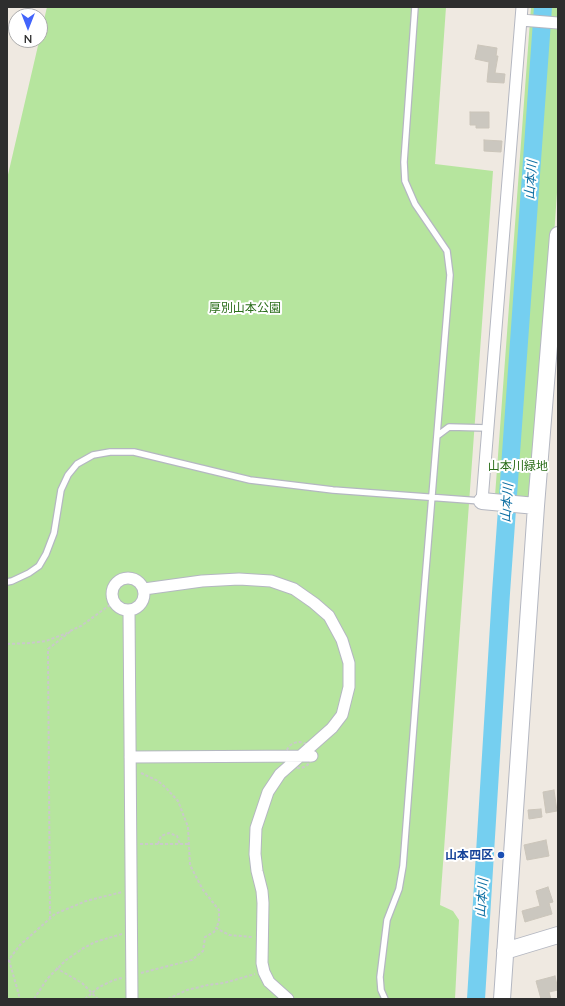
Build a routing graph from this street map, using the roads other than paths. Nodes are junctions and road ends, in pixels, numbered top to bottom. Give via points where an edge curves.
1 (415, 7) edge
2 (522, 7) edge
3 (525, 20) junction
4 (555, 22) edge
5 (558, 235) edge
6 (488, 428) junction
7 (437, 436) junction
8 (432, 497) junction
9 (486, 502) junction
10 (536, 506) junction
11 (7, 582) edge
12 (144, 589) junction
13 (129, 610) junction
14 (130, 756) junction
15 (301, 756) junction
16 (312, 756) dead end
17 (558, 935) edge
18 (505, 951) junction
19 (132, 999) edge
20 (288, 999) edge
21 (385, 999) edge
22 (502, 999) edge

1 - 7 lane via 404,181 415,204 447,251 450,275
2 - 3 street
3 - 4 street
3 - 6 street
5 - 10 street
6 - 7 lane via 449,427
6 - 9 street
7 - 8 lane
8 - 9 lane
8 - 11 lane via 333,490 250,480 134,452 93,455 77,464 61,490 54,533 39,566
8 - 21 lane via 403,866 400,884 387,920 380,977
9 - 10 street
10 - 18 street
12 - 13 street via 142,603
12 - 13 street via 136,579 128,577 118,580 112,589 114,602 120,608
12 - 15 street via 202,581 271,581 294,589 329,616 342,640 349,663 349,687 342,715 332,728
13 - 14 street
14 - 15 street
14 - 19 street
15 - 16 street
15 - 20 street via 280,774 268,792 256,828 255,854 262,891 262,963 269,982
17 - 18 street
18 - 22 street

